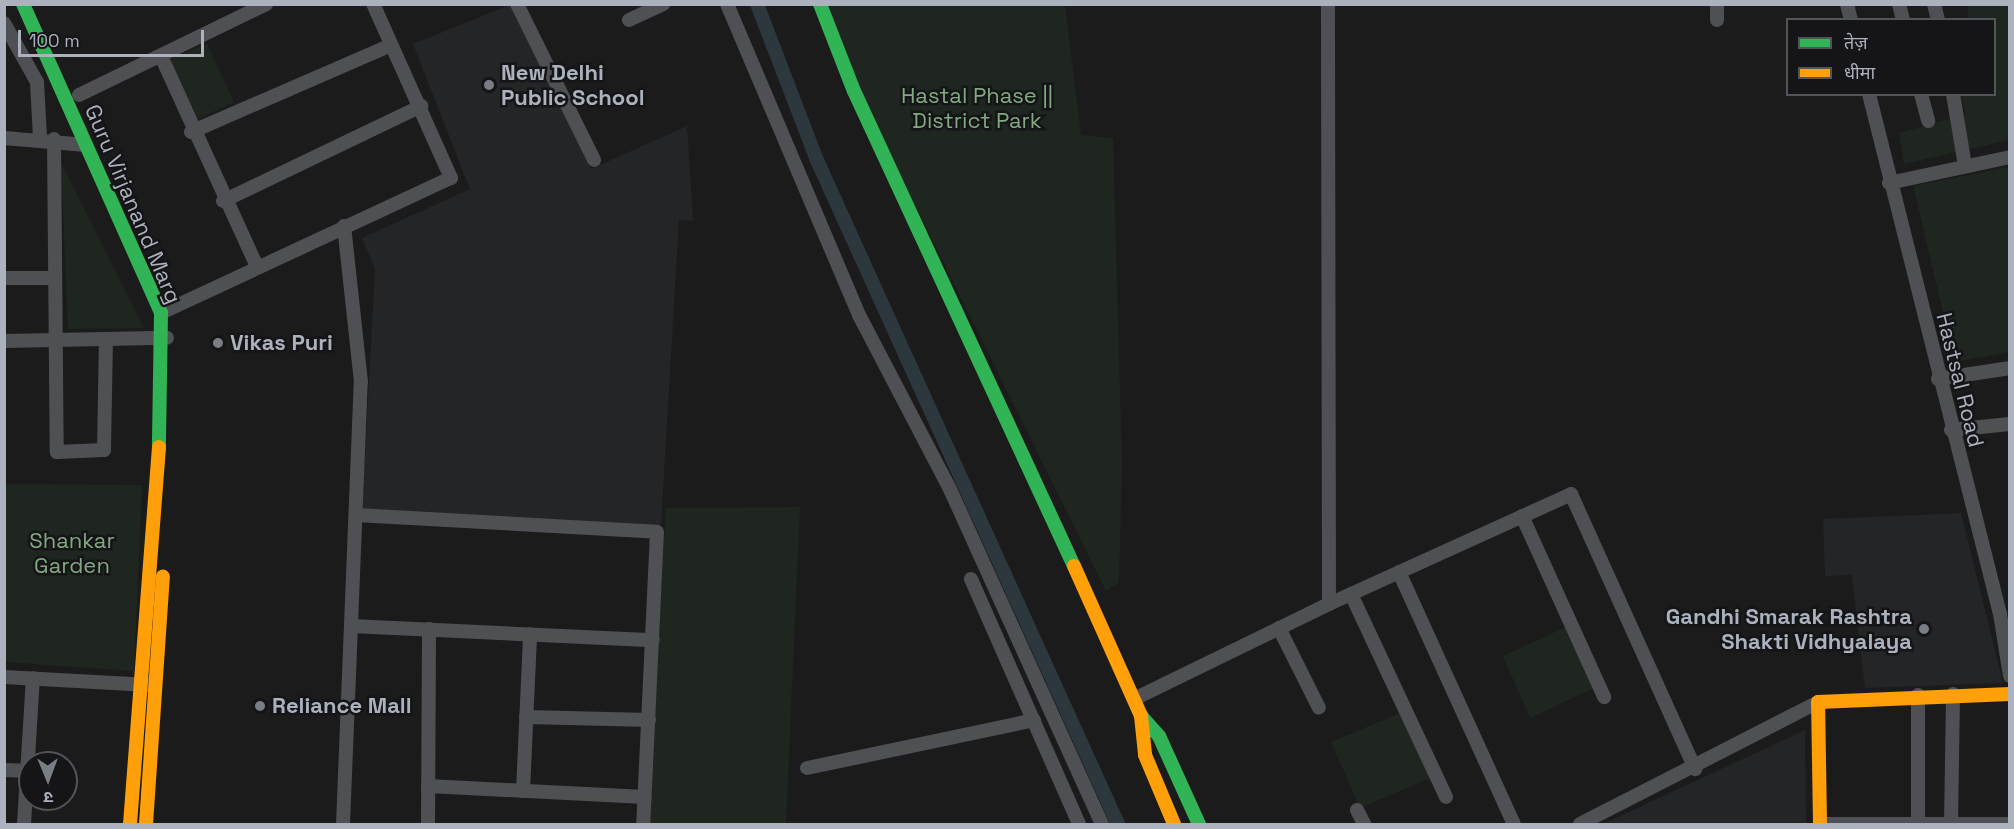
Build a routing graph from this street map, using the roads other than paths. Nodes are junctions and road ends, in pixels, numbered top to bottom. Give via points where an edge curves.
1 (23, 4) edge
2 (37, 4) edge
3 (266, 4) edge
4 (373, 4) edge
5 (517, 4) edge
6 (664, 4) edge
7 (727, 4) edge
8 (820, 4) edge
9 (1328, 4) edge
10 (1717, 4) edge
11 (629, 20) dead end
12 (1717, 20) dead end
13 (4, 23) edge
14 (391, 45) junction
15 (161, 56) junction
16 (79, 95) junction
17 (1869, 96) edge
18 (1922, 96) edge
19 (1953, 96) edge
20 (421, 106) junction
21 (1928, 121) dead end
22 (191, 132) junction
23 (4, 138) edge
24 (47, 139) junction
25 (86, 145) junction
26 (2010, 157) edge
27 (594, 160) dead end
28 (1965, 166) junction
29 (1889, 183) junction
30 (223, 201) junction
31 (344, 226) junction
32 (256, 267) junction
33 (4, 278) edge
34 (54, 278) junction
35 (164, 312) junction
36 (164, 338) junction
37 (106, 339) junction
38 (54, 340) junction
39 (4, 341) edge
40 (2010, 368) edge
41 (1938, 379) junction
42 (2010, 424) edge
43 (1951, 430) junction
44 (356, 515) junction
45 (1522, 516) junction
46 (1399, 572) junction
47 (971, 579) dead end
48 (1350, 594) junction
49 (1329, 604) junction
50 (2005, 612) edge
51 (351, 626) junction
52 (1279, 628) junction
53 (429, 629) junction
54 (530, 634) junction
55 (653, 640) junction
56 (4, 676) edge
57 (2010, 676) edge
58 (33, 678) junction
59 (141, 684) junction
60 (156, 685) junction
61 (1953, 694) junction
62 (2010, 694) edge
63 (1918, 695) junction
64 (1604, 697) dead end
65 (1134, 699) junction
66 (1818, 702) junction
67 (1319, 708) dead end
68 (1141, 716) junction
69 (526, 717) junction
70 (649, 720) junction
71 (1034, 720) junction
72 (28, 751) edge
73 (807, 768) dead end
74 (1695, 769) junction
75 (428, 786) junction
76 (523, 791) junction
77 (645, 797) junction
78 (1446, 797) dead end
79 (1357, 810) dead end
80 (1820, 824) edge
81 (1918, 824) edge
82 (1951, 824) edge
83 (2010, 824) edge
84 (130, 825) edge
85 (146, 825) edge
86 (343, 825) edge
87 (428, 825) edge
88 (644, 825) edge
89 (1079, 825) edge
90 (1102, 825) edge
91 (1174, 825) edge
92 (1199, 825) edge
93 (1364, 825) edge
94 (1514, 825) edge
95 (1580, 825) edge

1 - 25 street, Guru Virjanand Marg
2 - 16 street, Guru Virjanand Marg
3 - 15 street
4 - 14 street
5 - 27 street
6 - 11 street
7 - 90 street via 859,315 949,487
8 - 65 street via 854,91 1058,523
9 - 49 street
10 - 12 street
13 - 24 street via 37,82
14 - 20 street
14 - 22 street
15 - 16 street
15 - 22 street
16 - 35 street, Guru Virjanand Marg
17 - 29 street, Hastsal Road
18 - 21 street
19 - 28 street
20 - 30 street
20 - 31 street via 452,178
22 - 30 street
23 - 24 street
24 - 25 street
24 - 34 street
25 - 35 street, Guru Virjanand Marg
26 - 28 street
28 - 29 street
29 - 41 street, Hastsal Road
30 - 32 street
31 - 32 street
31 - 44 street via 361,382
32 - 35 street
33 - 34 street
34 - 38 street
35 - 36 street, Guru Virjanand Marg
36 - 37 street
36 - 59 street, Guru Virjanand Marg via 159,465
36 - 60 street, Guru Virjanand Marg via 171,464
37 - 38 street
37 - 38 street via 106,445 100,454 63,454 54,446
38 - 39 street
40 - 41 street
41 - 43 street, Hastsal Road
42 - 43 street
43 - 50 street, Hastsal Road
44 - 51 street
44 - 55 street via 657,532
45 - 46 street
45 - 64 street
45 - 74 street via 1561,496 1577,499
46 - 48 street
46 - 94 street
47 - 71 street
48 - 49 street
48 - 78 street
49 - 52 street
50 - 57 street, Hastsal Road
51 - 53 street
51 - 86 street
52 - 65 street
52 - 67 street
53 - 54 street
53 - 75 street
54 - 55 street
54 - 69 street
55 - 70 street
56 - 58 street
58 - 59 street
58 - 72 street
59 - 60 street
59 - 84 street, Guru Virjanand Marg
60 - 85 street, Guru Virjanand Marg
61 - 62 street
61 - 63 street
61 - 82 street
63 - 66 street
63 - 81 street
65 - 68 street
66 - 74 street
66 - 80 street
68 - 91 street via 1145,755
68 - 92 street via 1159,736
69 - 70 street
69 - 76 street
70 - 77 street
71 - 73 street
71 - 89 street
74 - 95 street
75 - 76 street
75 - 87 street
76 - 77 street
77 - 88 street
79 - 93 street
80 - 81 street
81 - 82 street
82 - 83 street

